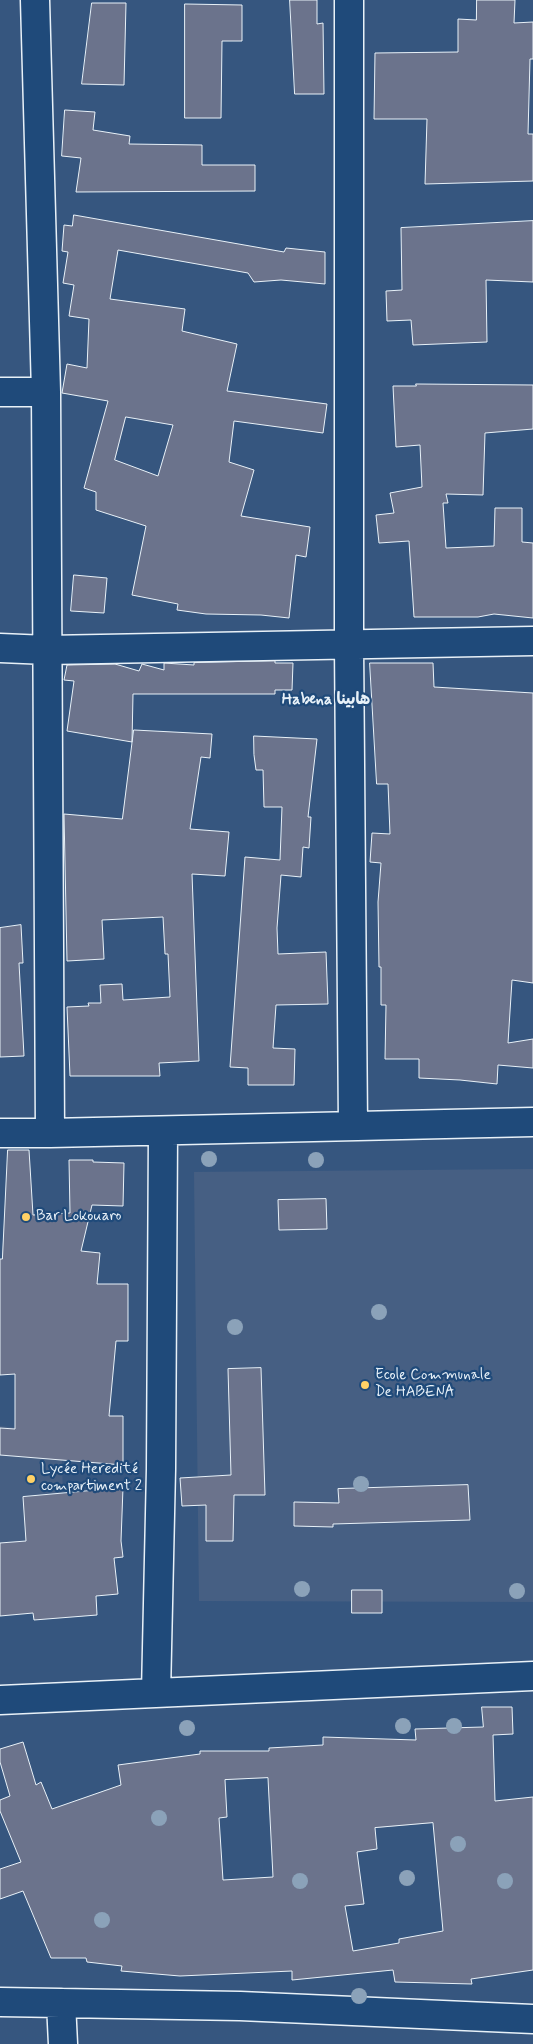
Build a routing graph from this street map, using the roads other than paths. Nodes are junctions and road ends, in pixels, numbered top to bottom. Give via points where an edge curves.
1 (35, 0) edge
2 (349, 0) edge
3 (0, 392) edge
4 (46, 392) junction
5 (533, 641) edge
6 (349, 645) junction
7 (0, 648) edge
8 (46, 650) junction
9 (533, 1122) edge
10 (353, 1126) junction
11 (163, 1130) junction
12 (0, 1133) edge
13 (50, 1134) junction
14 (533, 1676) edge
15 (156, 1693) junction
16 (0, 1700) edge
17 (0, 2002) edge
18 (61, 2002) junction
19 (533, 2019) edge
20 (63, 2044) edge

1 - 4 street
2 - 6 street
3 - 4 street
4 - 8 street
5 - 6 street
6 - 8 street
6 - 10 street
7 - 8 street
8 - 13 street
9 - 10 street
10 - 11 street
11 - 13 street
11 - 15 street
12 - 13 street
14 - 15 street
15 - 16 street
17 - 18 street
18 - 19 street
18 - 20 street

